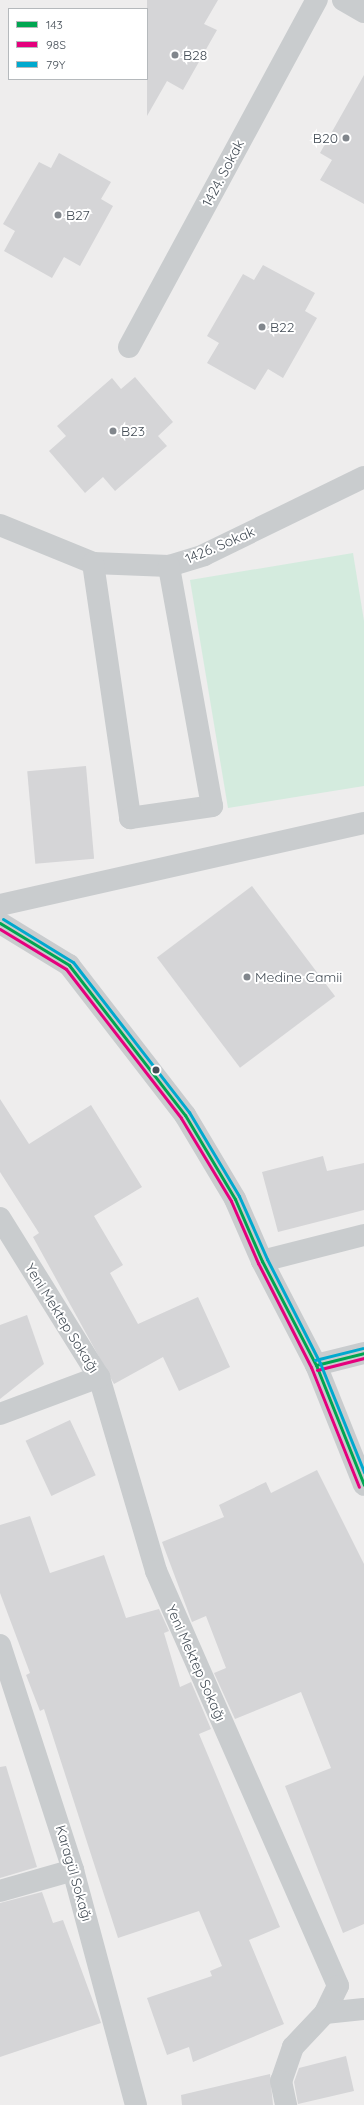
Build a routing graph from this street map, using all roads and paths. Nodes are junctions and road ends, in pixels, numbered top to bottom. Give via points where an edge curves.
1 (317, 0) edge
2 (343, 0) edge
3 (364, 12) edge
4 (129, 347) dead end
5 (364, 477) edge
6 (0, 525) edge
7 (93, 563) junction
8 (169, 566) junction
9 (364, 823) edge
10 (0, 906) edge
11 (0, 923) edge
12 (0, 1218) edge
13 (364, 1235) edge
14 (262, 1261) junction
15 (364, 1353) edge
16 (316, 1366) junction
17 (99, 1377) junction
18 (0, 1414) edge
19 (362, 1471) edge
20 (0, 1645) edge
21 (73, 1870) junction
22 (0, 1891) edge
23 (364, 2009) edge
24 (325, 2013) junction
25 (136, 2105) edge
26 (286, 2105) edge

1 - 4 street, 1424. Sokak
2 - 3 street
5 - 8 street, 1426. Sokak via 204,555
6 - 7 street, 1426. Sokak
7 - 8 street, 1426. Sokak
7 - 8 street via 130,818 212,806
9 - 10 street
11 - 14 street via 69,965 123,1031 186,1115 235,1199
12 - 17 street, Yeni Mektep Sokağı
13 - 14 street
14 - 16 street
15 - 16 street
16 - 19 street
17 - 18 street
17 - 24 street, Yeni Mektep Sokağı via 156,1571 338,1986
20 - 21 street, Karagül Sokağı
21 - 22 street
21 - 25 street, Karagül Sokağı
23 - 24 street
24 - 26 street, Yeni Mektep Sokağı via 293,2047 281,2081

